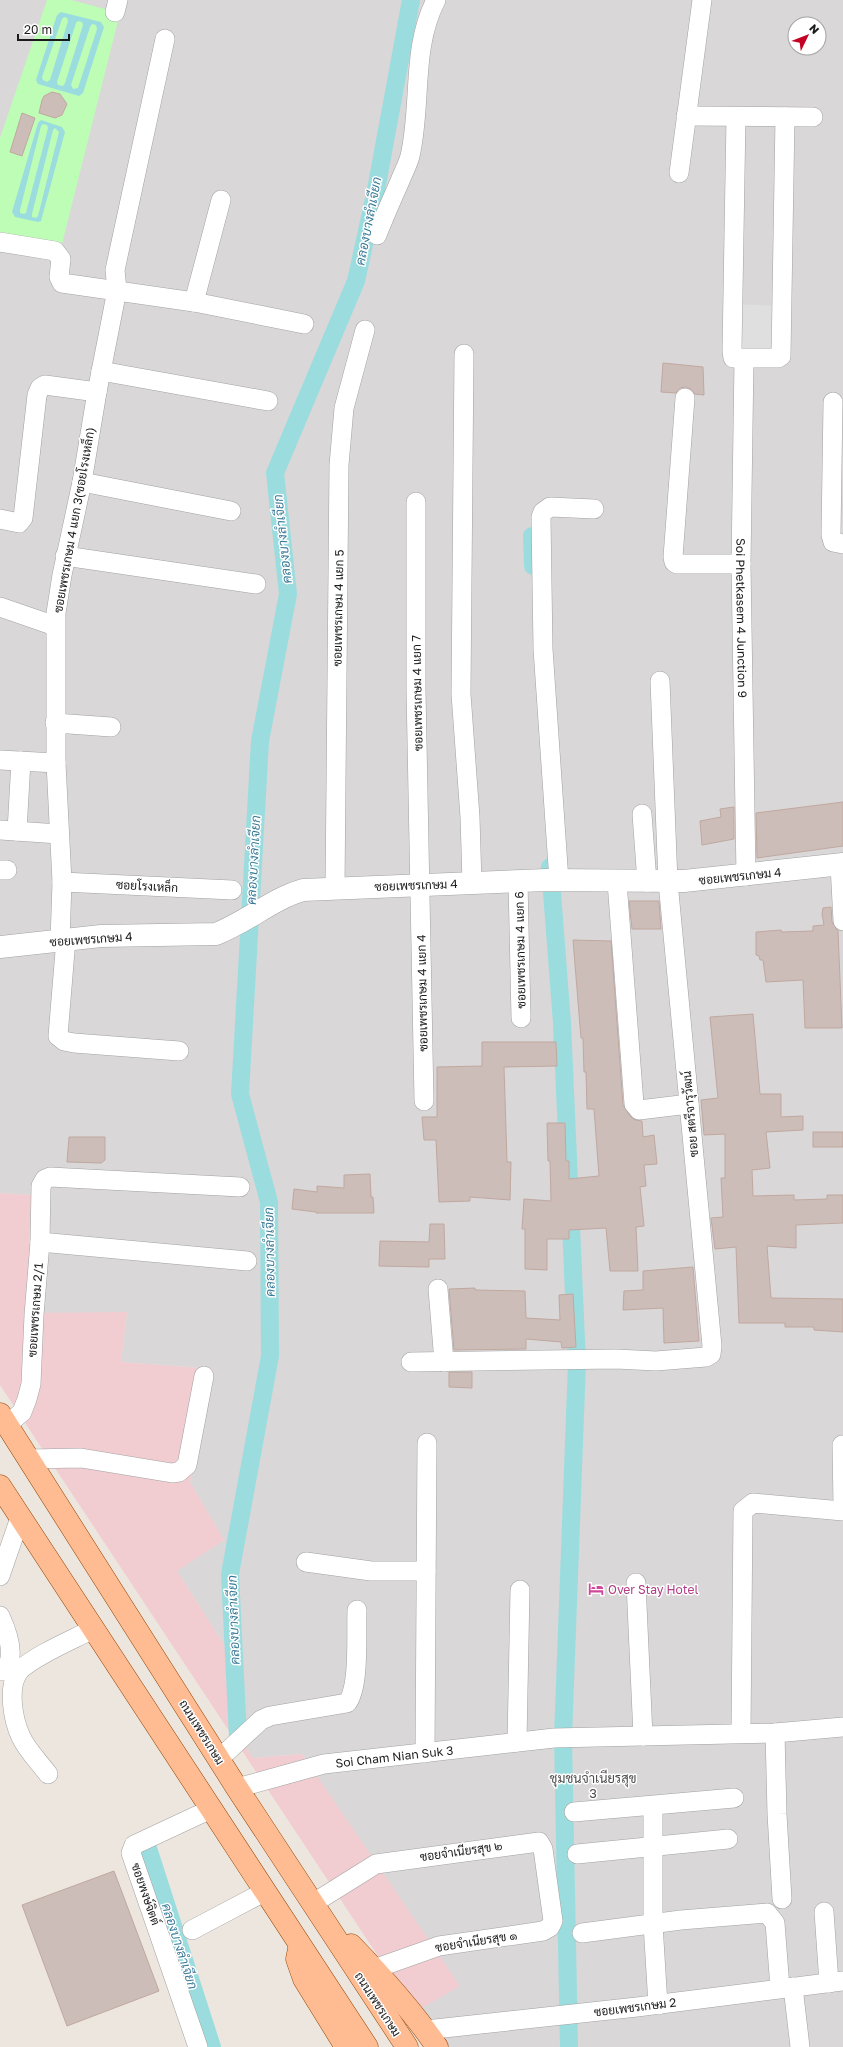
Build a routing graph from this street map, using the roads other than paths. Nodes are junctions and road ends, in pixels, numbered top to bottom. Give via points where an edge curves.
1 (436, 0) edge
2 (702, 0) edge
3 (165, 39) dead end
4 (686, 116) junction
5 (736, 116) junction
6 (785, 117) junction
7 (813, 117) dead end
8 (679, 173) dead end
9 (221, 200) dead end
10 (377, 235) dead end
11 (0, 242) edge
12 (117, 290) junction
13 (194, 302) junction
14 (304, 324) dead end
15 (365, 330) dead end
16 (464, 354) dead end
17 (744, 359) junction
18 (101, 370) junction
19 (97, 392) junction
20 (685, 398) dead end
21 (268, 401) dead end
22 (833, 402) dead end
23 (82, 482) junction
24 (416, 502) dead end
25 (594, 509) dead end
26 (232, 511) dead end
27 (0, 518) edge
28 (843, 544) edge
29 (66, 556) junction
30 (741, 564) junction
31 (256, 584) dead end
32 (0, 607) edge
33 (55, 626) junction
34 (660, 681) dead end
35 (55, 723) junction
36 (111, 727) dead end
37 (0, 760) edge
38 (21, 761) junction
39 (56, 763) junction
40 (642, 814) dead end
41 (9, 831) edge
42 (59, 834) junction
43 (841, 864) edge
44 (746, 876) junction
45 (554, 881) junction
46 (62, 882) junction
47 (518, 882) junction
48 (617, 882) junction
49 (657, 882) junction
50 (472, 883) junction
51 (420, 885) junction
52 (335, 889) junction
53 (232, 890) dead end
54 (843, 921) edge
55 (63, 940) junction
56 (0, 947) edge
57 (521, 1018) dead end
58 (179, 1050) dead end
59 (424, 1101) dead end
60 (689, 1104) junction
61 (240, 1187) dead end
62 (40, 1242) junction
63 (247, 1261) dead end
64 (438, 1289) dead end
65 (411, 1362) dead end
66 (444, 1362) junction
67 (204, 1376) dead end
68 (3, 1420) edge
69 (427, 1443) dead end
70 (842, 1445) edge
71 (28, 1458) junction
72 (0, 1486) edge
73 (843, 1504) edge
74 (843, 1511) edge
75 (20, 1518) junction
76 (306, 1562) dead end
77 (426, 1571) junction
78 (0, 1576) edge
79 (636, 1583) dead end
80 (520, 1590) dead end
81 (357, 1610) dead end
82 (0, 1616) edge
83 (93, 1629) junction
84 (0, 1671) edge
85 (843, 1727) edge
86 (775, 1732) junction
87 (741, 1733) junction
88 (643, 1736) junction
89 (517, 1742) junction
90 (425, 1753) junction
91 (219, 1759) junction
92 (48, 1774) dead end
93 (237, 1788) junction
94 (734, 1798) dead end
95 (653, 1806) junction
96 (211, 1809) junction
97 (574, 1812) dead end
98 (728, 1839) dead end
99 (652, 1845) junction
100 (577, 1854) dead end
101 (266, 1891) junction
102 (782, 1899) dead end
103 (315, 1908) junction
104 (824, 1912) dead end
105 (553, 1921) joint
106 (653, 1924) junction
107 (192, 1930) dead end
108 (582, 1933) dead end
109 (300, 1944) junction
110 (374, 1969) junction
111 (836, 1982) edge
112 (786, 1987) junction
113 (658, 2005) junction
114 (432, 2039) edge
115 (198, 2047) edge
116 (346, 2047) edge
117 (367, 2047) edge
118 (407, 2047) edge
119 (800, 2047) edge

1 - 10 street via 428,16 422,40 418,65 417,109 410,157
2 - 4 street
3 - 12 street, ซอยเพชรเกษม 4 แยก 3(ซอยโรงเหล็ก) via 115,270
4 - 5 street
4 - 8 street
5 - 6 street
5 - 17 street via 732,351 733,358
6 - 7 street
6 - 17 street via 781,356
9 - 13 street
11 - 12 street via 55,251 61,259 59,277 62,283
12 - 13 street
12 - 18 street, ซอยเพชรเกษม 4 แยก 3(ซอยโรงเหล็ก)
13 - 14 street
15 - 52 street, ซอยเพชรเกษม 4 แยก 5 via 344,408 340,465
16 - 50 street via 461,694
17 - 30 street, Soi Phetkasem 4 Junction 9
18 - 19 street, ซอยเพชรเกษม 4 แยก 3(ซอยโรงเหล็ก)
18 - 21 street
19 - 23 street, ซอยเพชรเกษม 4 แยก 3(ซอยโรงเหล็ก)
19 - 27 street via 46,385 40,388 37,395 23,518 19,523
20 - 30 street via 674,562
22 - 28 street via 831,535 833,542
23 - 26 street
23 - 29 street, ซอยเพชรเกษม 4 แยก 3(ซอยโรงเหล็ก)
24 - 51 street, ซอยเพชรเกษม 4 แยก 7
25 - 45 street via 550,507 541,517 543,649
29 - 31 street
29 - 33 street, ซอยเพชรเกษม 4 แยก 3(ซอยโรงเหล็ก)
30 - 44 street, Soi Phetkasem 4 Junction 9
32 - 33 street
33 - 35 street, ซอยเพชรเกษม 4 แยก 3(ซอยโรงเหล็ก)
34 - 49 street
35 - 36 street
35 - 39 street, ซอยเพชรเกษม 4 แยก 3(ซอยโรงเหล็ก)
37 - 38 street
38 - 39 street
38 - 41 street
39 - 42 street, ซอยเพชรเกษม 4 แยก 3(ซอยโรงเหล็ก)
40 - 49 street
41 - 42 street
42 - 46 street, ซอยเพชรเกษม 4 แยก 3(ซอยโรงเหล็ก)
43 - 44 street, ซอยเพชรเกษม 4
43 - 54 street
44 - 49 street, ซอยเพชรเกษม 4
45 - 47 street, ซอยเพชรเกษม 4
45 - 48 street, ซอยเพชรเกษม 4
46 - 53 street, ซอยโรงเหล็ก
46 - 55 street, ซอยเพชรเกษม 4 แยก 3(ซอยโรงเหล็ก)
47 - 50 street, ซอยเพชรเกษม 4
47 - 57 street, ซอยเพชรเกษม 4 แยก 6
48 - 49 street, ซอยเพชรเกษม 4
48 - 60 street via 634,1104 640,1110
49 - 60 street, ซอย สตรีจารุวัฒน์
50 - 51 street, ซอยเพชรเกษม 4
51 - 52 street, ซอยเพชรเกษม 4
51 - 59 street, ซอยเพชรเกษม 4 แยก 4
52 - 55 street, ซอยเพชรเกษม 4 via 304,890 287,895 216,934 102,936
55 - 56 street, ซอยเพชรเกษม 4
55 - 58 street, ซอยเพชรเกษม 4 แยก 3(ซอยโรงเหล็ก) via 58,1036 64,1041 74,1043
60 - 66 street, ซอย สตรีจารุวัฒน์ via 711,1354 706,1357 656,1361 616,1358
61 - 62 street, ซอยเพชรเกษม 2/1 via 50,1177 45,1179 41,1186
62 - 63 street
62 - 68 street, ซอยเพชรเกษม 2/1 via 31,1384 22,1412
64 - 66 street
65 - 66 street
67 - 71 street via 187,1465 179,1472 81,1458
68 - 71 main road, ถนนเพชรเกษม
69 - 77 street
70 - 73 street
71 - 91 main road, ถนนเพชรเกษม
72 - 75 main road
74 - 87 street via 752,1503 743,1511
75 - 78 street
75 - 83 main road
76 - 77 street via 371,1571
77 - 90 street
79 - 88 street
80 - 89 street
81 - 91 street via 356,1660 352,1695 347,1703 270,1716 261,1720
82 - 84 street via 10,1651 6,1668
83 - 92 street via 31,1662 20,1670 13,1682 15,1717 21,1737
83 - 96 main road
85 - 86 street, Soi Cham Nian Suk 3
86 - 87 street, Soi Cham Nian Suk 3
86 - 102 street
87 - 88 street, Soi Cham Nian Suk 3
88 - 89 street, Soi Cham Nian Suk 3
89 - 90 street, Soi Cham Nian Suk 3
90 - 93 street, Soi Cham Nian Suk 3 via 324,1764
91 - 93 main road, ถนนเพชรเกษม
93 - 103 main road, ถนนเพชรเกษม
94 - 95 street
95 - 97 street
95 - 99 street
96 - 101 main road
96 - 115 street, ซอยพงษ์จิตต์ via 134,1845 131,1853
98 - 99 street
99 - 100 street
99 - 106 street
101 - 107 street
101 - 109 main road
103 - 105 street, ซอยจำเนียรสุข ๒ via 376,1864 534,1841 540,1842 543,1849
103 - 110 main road
103 - 118 main road, ถนนเพชรเกษม
104 - 111 street
105 - 110 street, ซอยจำเนียรสุข ๑ via 550,1927 543,1931 439,1946
106 - 108 street
106 - 112 street via 767,1913 775,1923
106 - 113 street
109 - 116 main road via 297,1959 302,1972
109 - 117 main road
110 - 114 main road
111 - 112 street, ซอยเพชรเกษม 2
112 - 113 street, ซอยเพชรเกษม 2
112 - 119 street
113 - 114 street, ซอยเพชรเกษม 2 via 568,2014

